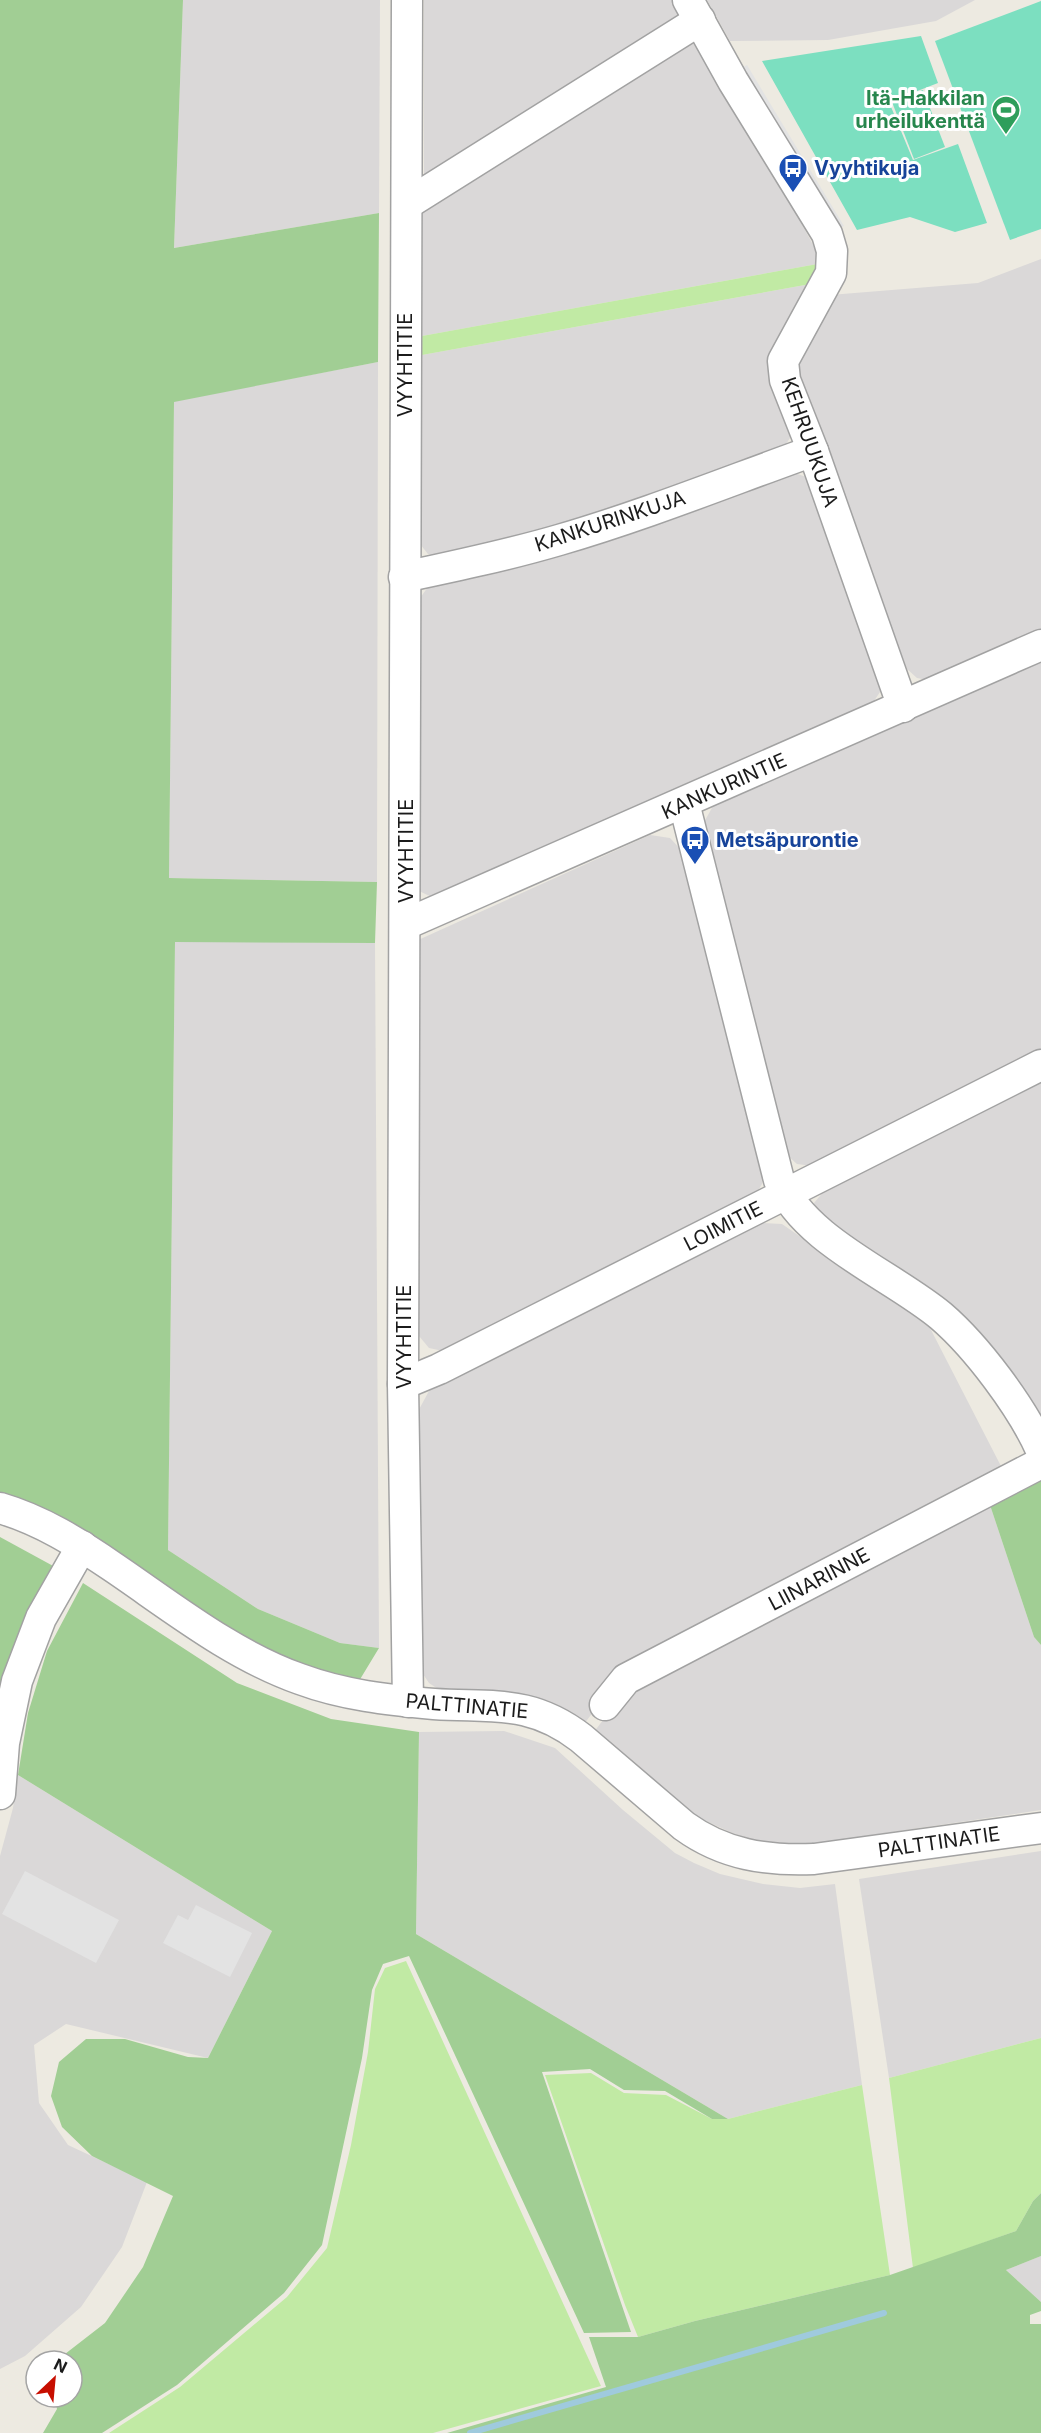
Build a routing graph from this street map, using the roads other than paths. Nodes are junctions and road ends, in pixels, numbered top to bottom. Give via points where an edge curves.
1 (407, 0) edge
2 (694, 10) edge
3 (407, 204) junction
4 (813, 451) junction
5 (404, 577) junction
6 (1041, 645) edge
7 (903, 707) junction
8 (684, 803) junction
9 (406, 924) junction
10 (1041, 1065) edge
11 (785, 1195) junction
12 (403, 1384) junction
13 (1041, 1450) edge
14 (1041, 1462) edge
15 (0, 1508) edge
16 (82, 1546) junction
17 (408, 1702) junction
18 (605, 1704) dead end
19 (0, 1794) edge
20 (1041, 1828) edge

1 - 3 street, VYYHTITIE
2 - 3 street
2 - 4 street, KEHRUUKUJA via 827,234 832,251 831,273 783,361 785,380
3 - 5 street, VYYHTITIE
4 - 5 street, KANKURINKUJA via 571,536 479,562
4 - 7 street, KEHRUUKUJA
5 - 9 street, VYYHTITIE
6 - 7 street, KANKURINTIE
7 - 8 street, KANKURINTIE
8 - 9 street, KANKURINTIE
8 - 11 street
9 - 12 street, VYYHTITIE
10 - 11 street, LOIMITIE
11 - 12 street, LOIMITIE
11 - 13 street via 804,1219 940,1316 971,1346 1008,1395
12 - 17 street, VYYHTITIE
14 - 18 street, LIINARINNE via 626,1679
15 - 16 street, PALTTINATIE
16 - 17 street, PALTTINATIE via 246,1655 335,1691
16 - 19 street via 41,1618 17,1681 4,1743
17 - 20 street, PALTTINATIE via 504,1706 542,1714 581,1738 700,1837 748,1855 814,1859

